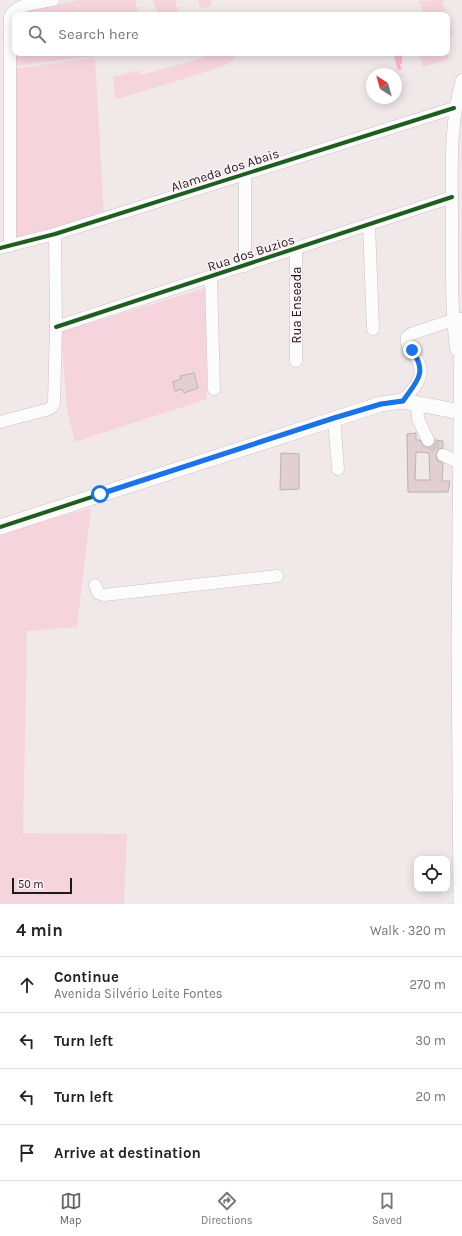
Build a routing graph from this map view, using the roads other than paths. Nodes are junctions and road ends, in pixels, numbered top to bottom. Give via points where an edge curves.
1 (53, 0) edge
2 (14, 12) edge
3 (12, 13) edge
4 (462, 80) edge
5 (454, 108) junction
6 (245, 174) junction
7 (452, 197) junction
8 (368, 226) junction
9 (55, 234) junction
10 (5, 247) edge
11 (296, 249) junction
12 (245, 266) junction
13 (211, 277) junction
14 (457, 320) edge
15 (56, 327) junction
16 (373, 329) dead end
17 (296, 361) dead end
18 (214, 389) dead end
19 (410, 402) junction
20 (462, 412) edge
21 (334, 418) junction
22 (0, 422) edge
23 (428, 440) tunnel mouth
24 (443, 455) tunnel mouth
25 (460, 463) junction
26 (338, 469) dead end
27 (0, 527) edge
28 (277, 576) dead end
29 (95, 585) dead end
30 (461, 904) edge

1 - 2 street
3 - 10 street
4 - 5 street
5 - 6 street, Alameda dos Abais
5 - 7 street
6 - 9 street, Alameda dos Abais
6 - 12 street
7 - 8 street, Rua dos Buzios
7 - 14 street
8 - 11 street, Rua dos Buzios
8 - 16 street
9 - 10 street, Alameda dos Abais
9 - 15 street
11 - 12 street, Rua dos Buzios
11 - 17 street, Rua Enseada
12 - 13 street, Rua dos Buzios
13 - 15 street, Rua dos Buzios
13 - 18 street
14 - 19 street via 411,334 408,338 407,344 418,359 421,371
14 - 20 main road
15 - 22 street via 55,399 52,407
19 - 20 main road
19 - 21 main road via 381,404
19 - 23 street
20 - 25 main road
21 - 26 street
21 - 27 main road
24 - 25 street
25 - 30 main road
28 - 29 street via 104,595 98,593

